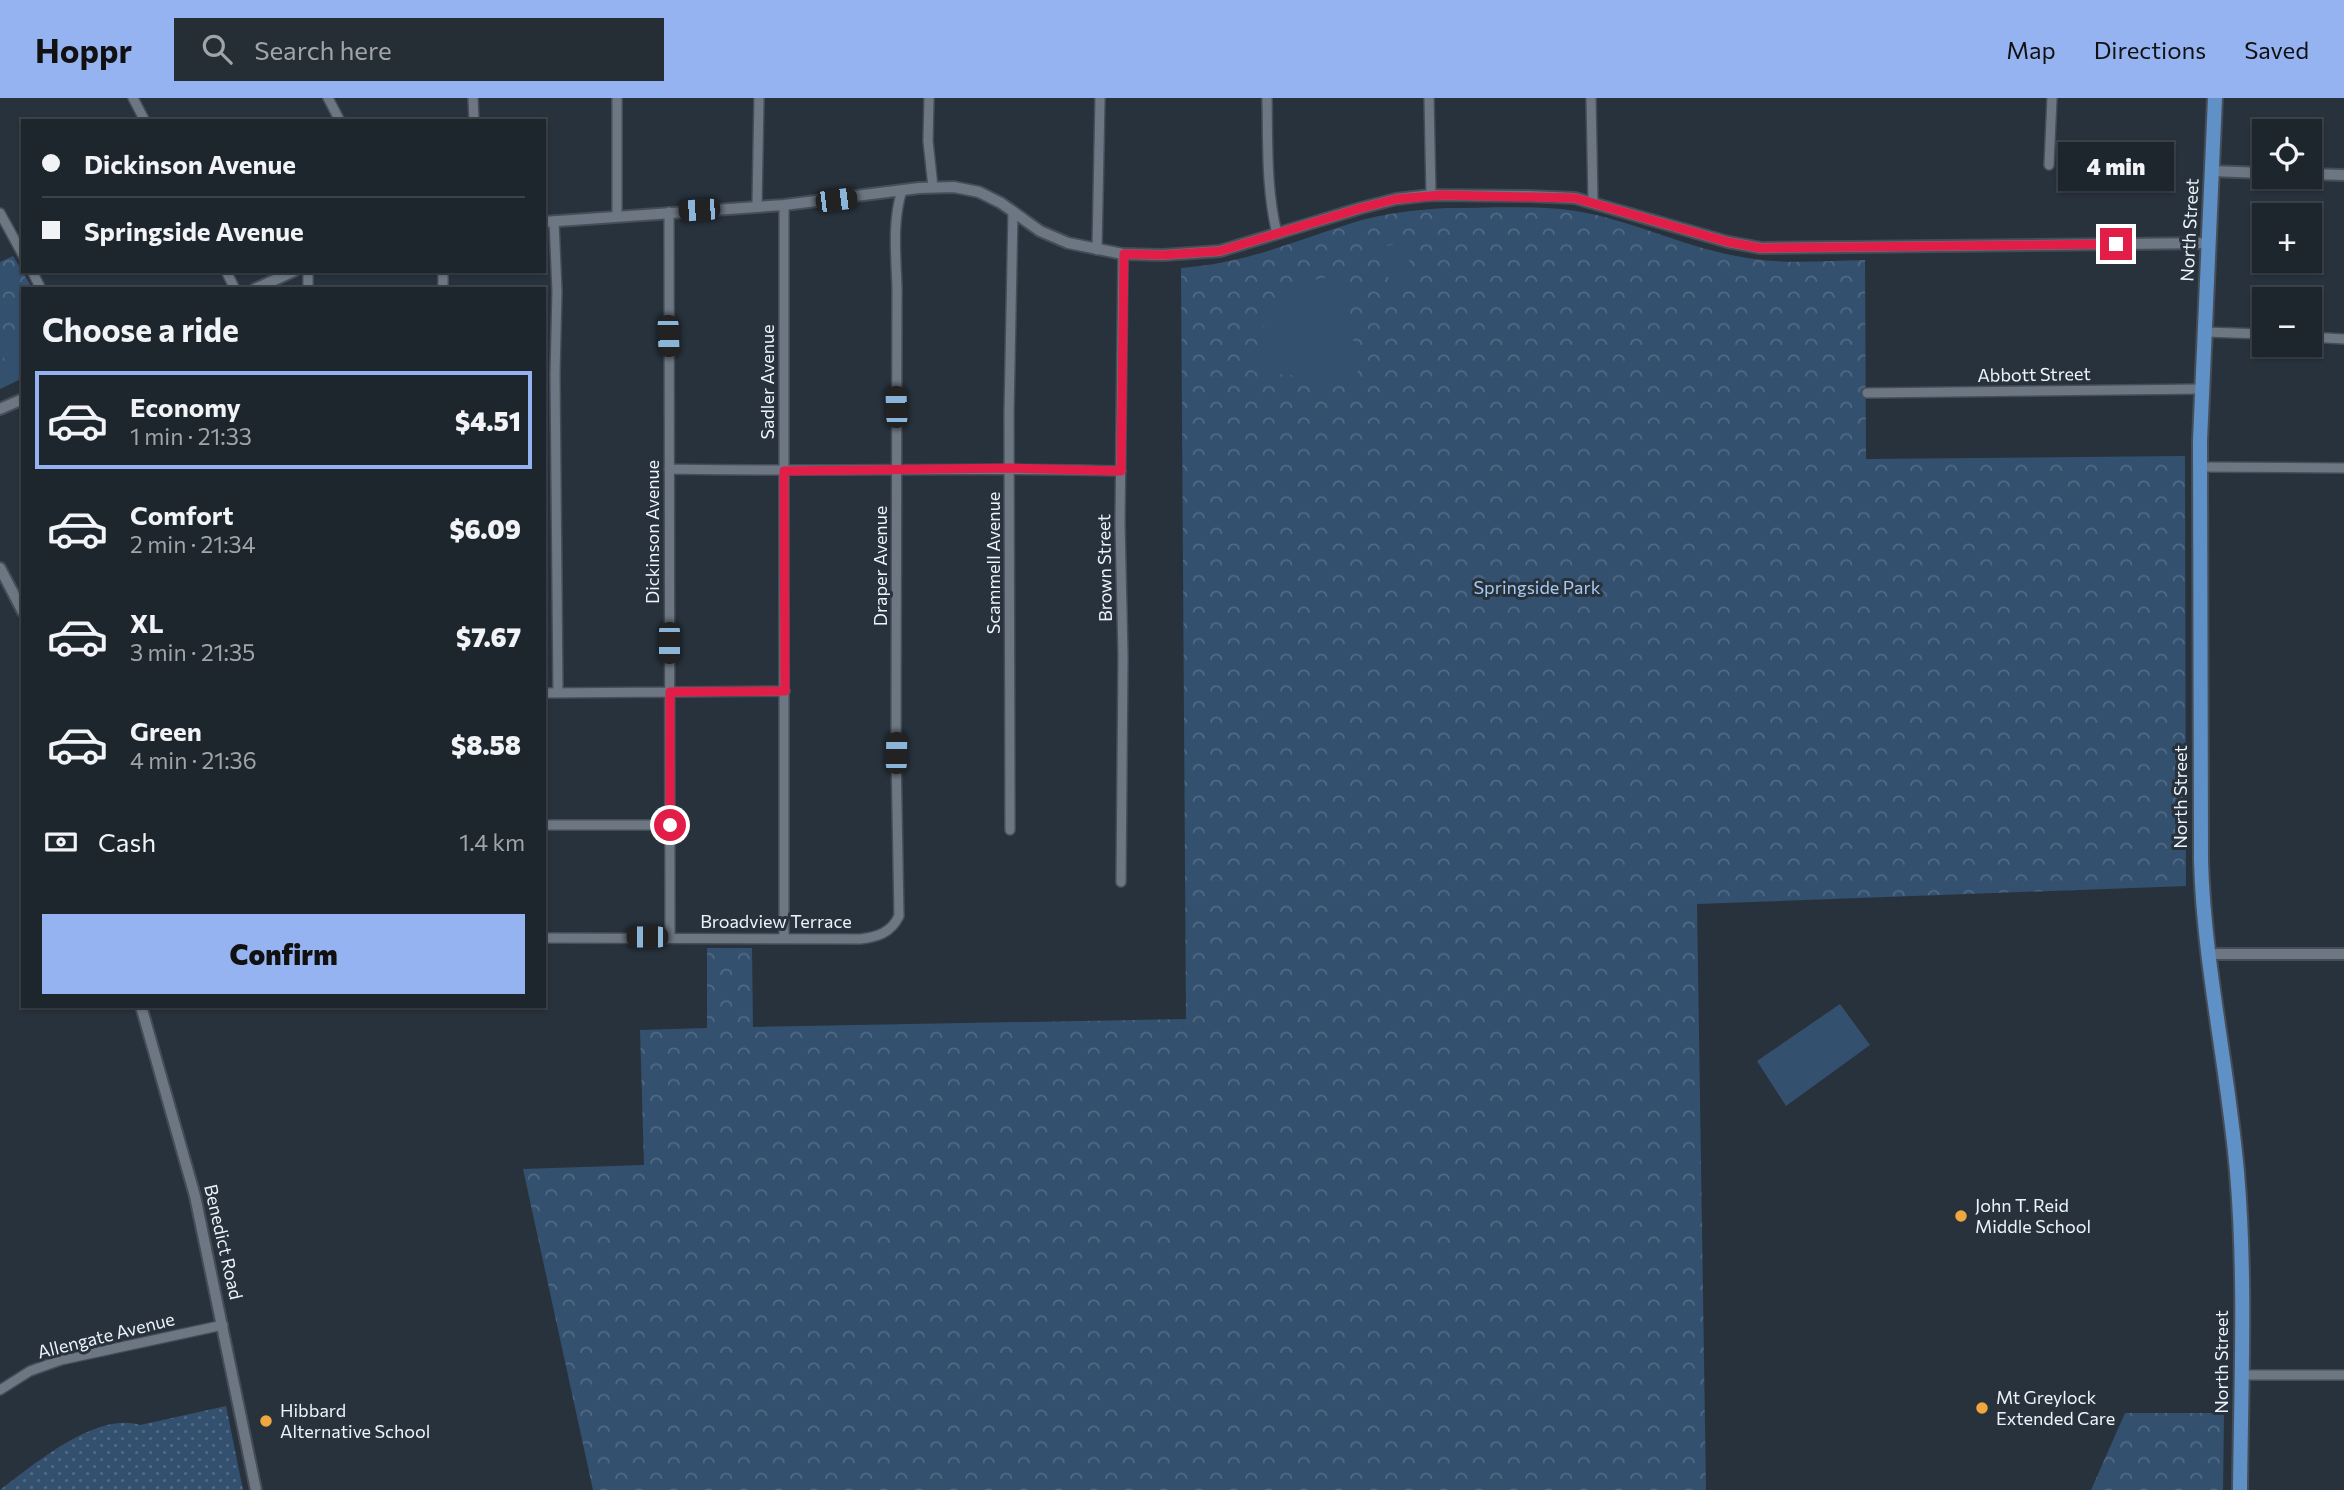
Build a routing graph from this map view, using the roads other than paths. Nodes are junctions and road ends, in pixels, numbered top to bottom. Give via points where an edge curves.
1 (133, 98) edge
2 (328, 98) edge
3 (473, 98) edge
4 (617, 98) edge
5 (759, 98) edge
6 (929, 98) edge
7 (1100, 98) edge
8 (1267, 98) edge
9 (1429, 98) edge
10 (1591, 98) edge
11 (2052, 98) edge
12 (2216, 100) edge
13 (144, 119) edge
14 (339, 119) edge
15 (474, 119) edge
16 (2049, 165) dead end
17 (2212, 171) junction
18 (2252, 173) edge
19 (2322, 174) edge
20 (2344, 175) edge
21 (933, 187) junction
22 (902, 190) junction
23 (1431, 195) junction
24 (1593, 203) junction
25 (784, 205) junction
26 (757, 206) junction
27 (1013, 211) junction
28 (669, 212) junction
29 (0, 213) edge
30 (617, 216) junction
31 (549, 221) edge
32 (1277, 234) junction
33 (2209, 243) junction
34 (1097, 250) junction
35 (21, 251) edge
36 (1124, 254) junction
37 (290, 273) edge
38 (259, 287) edge
39 (2204, 332) junction
40 (2252, 334) edge
41 (2322, 338) edge
42 (2344, 339) edge
43 (2202, 389) junction
44 (1867, 393) dead end
45 (21, 400) edge
46 (0, 409) edge
47 (2200, 467) junction
48 (669, 468) junction
49 (1009, 468) junction
50 (2344, 468) edge
51 (784, 471) junction
52 (897, 471) junction
53 (1121, 471) junction
54 (0, 568) edge
55 (21, 608) edge
56 (785, 691) junction
57 (670, 692) junction
58 (546, 693) edge
59 (558, 693) junction
60 (546, 825) edge
61 (670, 825) junction
62 (1010, 830) dead end
63 (1121, 882) dead end
64 (881, 934) joint
65 (670, 937) junction
66 (784, 937) junction
67 (546, 938) edge
68 (2209, 954) junction
69 (2344, 954) edge
70 (142, 1008) edge
71 (223, 1325) junction
72 (2241, 1375) junction
73 (2344, 1375) edge
74 (0, 1390) edge
75 (256, 1490) edge
76 (2241, 1490) edge

1 - 13 street
2 - 14 street
3 - 15 street
4 - 30 street
5 - 26 street
6 - 21 street
7 - 34 street
8 - 32 street via 1268,184
9 - 23 street
10 - 24 street
11 - 16 street
12 - 17 main road, North Street
17 - 18 street
17 - 33 main road, North Street
19 - 20 street
21 - 22 street
21 - 27 street via 979,192
22 - 25 street
22 - 52 street, Draper Avenue via 895,241
23 - 24 street via 1575,198
23 - 32 street via 1396,199
24 - 33 street via 1761,248
25 - 26 street
25 - 51 street, Sadler Avenue
26 - 28 street
27 - 34 street via 1040,231
27 - 49 street, Scammell Avenue
28 - 30 street
28 - 48 street, Dickinson Avenue
29 - 35 street
30 - 31 street
31 - 59 street via 557,291
32 - 36 street via 1220,251
33 - 39 main road, North Street
34 - 36 street
36 - 53 street, Brown Street
37 - 38 street
39 - 40 street
39 - 43 main road, North Street
41 - 42 street
43 - 44 street, Abbott Street
43 - 47 main road, North Street
45 - 46 street
47 - 50 street
47 - 68 main road, North Street via 2201,861
48 - 51 street
48 - 57 street, Dickinson Avenue
49 - 52 street
49 - 53 street
49 - 62 street, Scammell Avenue
51 - 52 street
51 - 56 street, Sadler Avenue
52 - 64 street, Draper Avenue via 899,916 895,925
53 - 63 street, Brown Street
54 - 55 street
56 - 57 street
56 - 66 street, Sadler Avenue
57 - 59 street
57 - 61 street, Dickinson Avenue
58 - 59 street
60 - 61 street
61 - 65 street, Dickinson Avenue
64 - 66 street, Broadview Terrace via 860,939
65 - 66 street, Broadview Terrace
65 - 67 street, Broadview Terrace
68 - 69 street
68 - 72 main road, North Street via 2238,1189
70 - 71 street, Benedict Road via 195,1196
71 - 74 street, Allengate Avenue via 61,1360 30,1371
71 - 75 street, Benedict Road
72 - 73 street
72 - 76 main road, North Street

